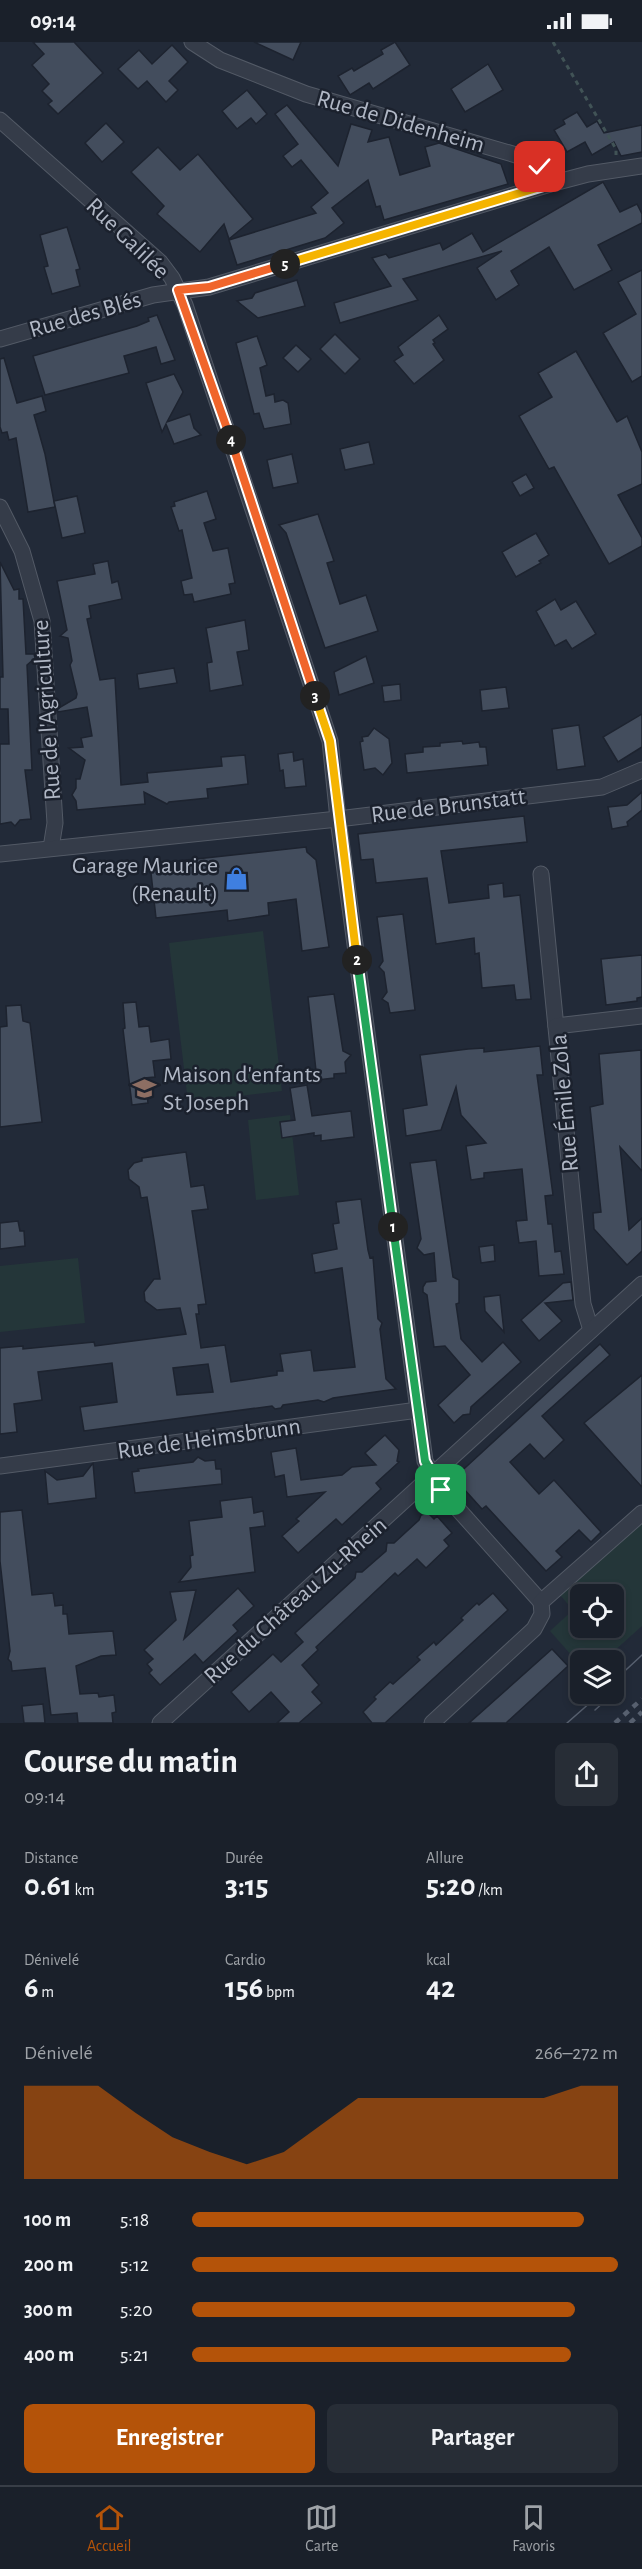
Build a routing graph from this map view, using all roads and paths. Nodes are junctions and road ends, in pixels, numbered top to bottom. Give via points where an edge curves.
1 (192, 42) edge
2 (553, 42) edge
3 (0, 120) edge
4 (642, 166) edge
5 (617, 170) junction
6 (550, 184) junction
7 (178, 290) junction
8 (0, 339) edge
9 (0, 507) edge
10 (642, 770) edge
11 (338, 819) junction
12 (51, 848) junction
13 (0, 854) edge
14 (541, 874) dead end
15 (642, 1016) edge
16 (556, 1026) junction
17 (642, 1284) edge
18 (591, 1330) junction
19 (418, 1410) junction
20 (0, 1466) edge
21 (433, 1474) junction
22 (642, 1512) edge
23 (542, 1602) junction
24 (160, 1723) edge
25 (432, 1723) edge

1 - 6 street, Rue de Didenheim via 220,60 306,93 516,155 540,167
2 - 5 path via 616,149
3 - 7 street, Rue Galilée via 160,262
4 - 5 street
5 - 6 street
6 - 7 street, Rue des Blés via 209,287
7 - 8 street, Rue des Blés
7 - 11 street, Rue Galilée via 330,741
9 - 12 street, Rue de l'Agriculture via 22,551 42,621 54,823
10 - 11 street, Rue de Brunstatt via 602,787
11 - 12 street, Rue de Brunstatt
11 - 19 street, Rue Galilée
12 - 13 street, Rue de Brunstatt
14 - 16 street, Rue Émile Zola
15 - 16 street
16 - 18 street, Rue Émile Zola via 583,1304
17 - 18 street, Rue du Château Zu-Rhein
18 - 21 street, Rue du Château Zu-Rhein
19 - 20 street, Rue de Heimsbrunn
19 - 21 street, Rue Galilée via 425,1461
21 - 23 street, Rue Galilée via 441,1490
21 - 24 street, Rue du Château Zu-Rhein
22 - 23 street
23 - 25 street via 542,1614 534,1629

